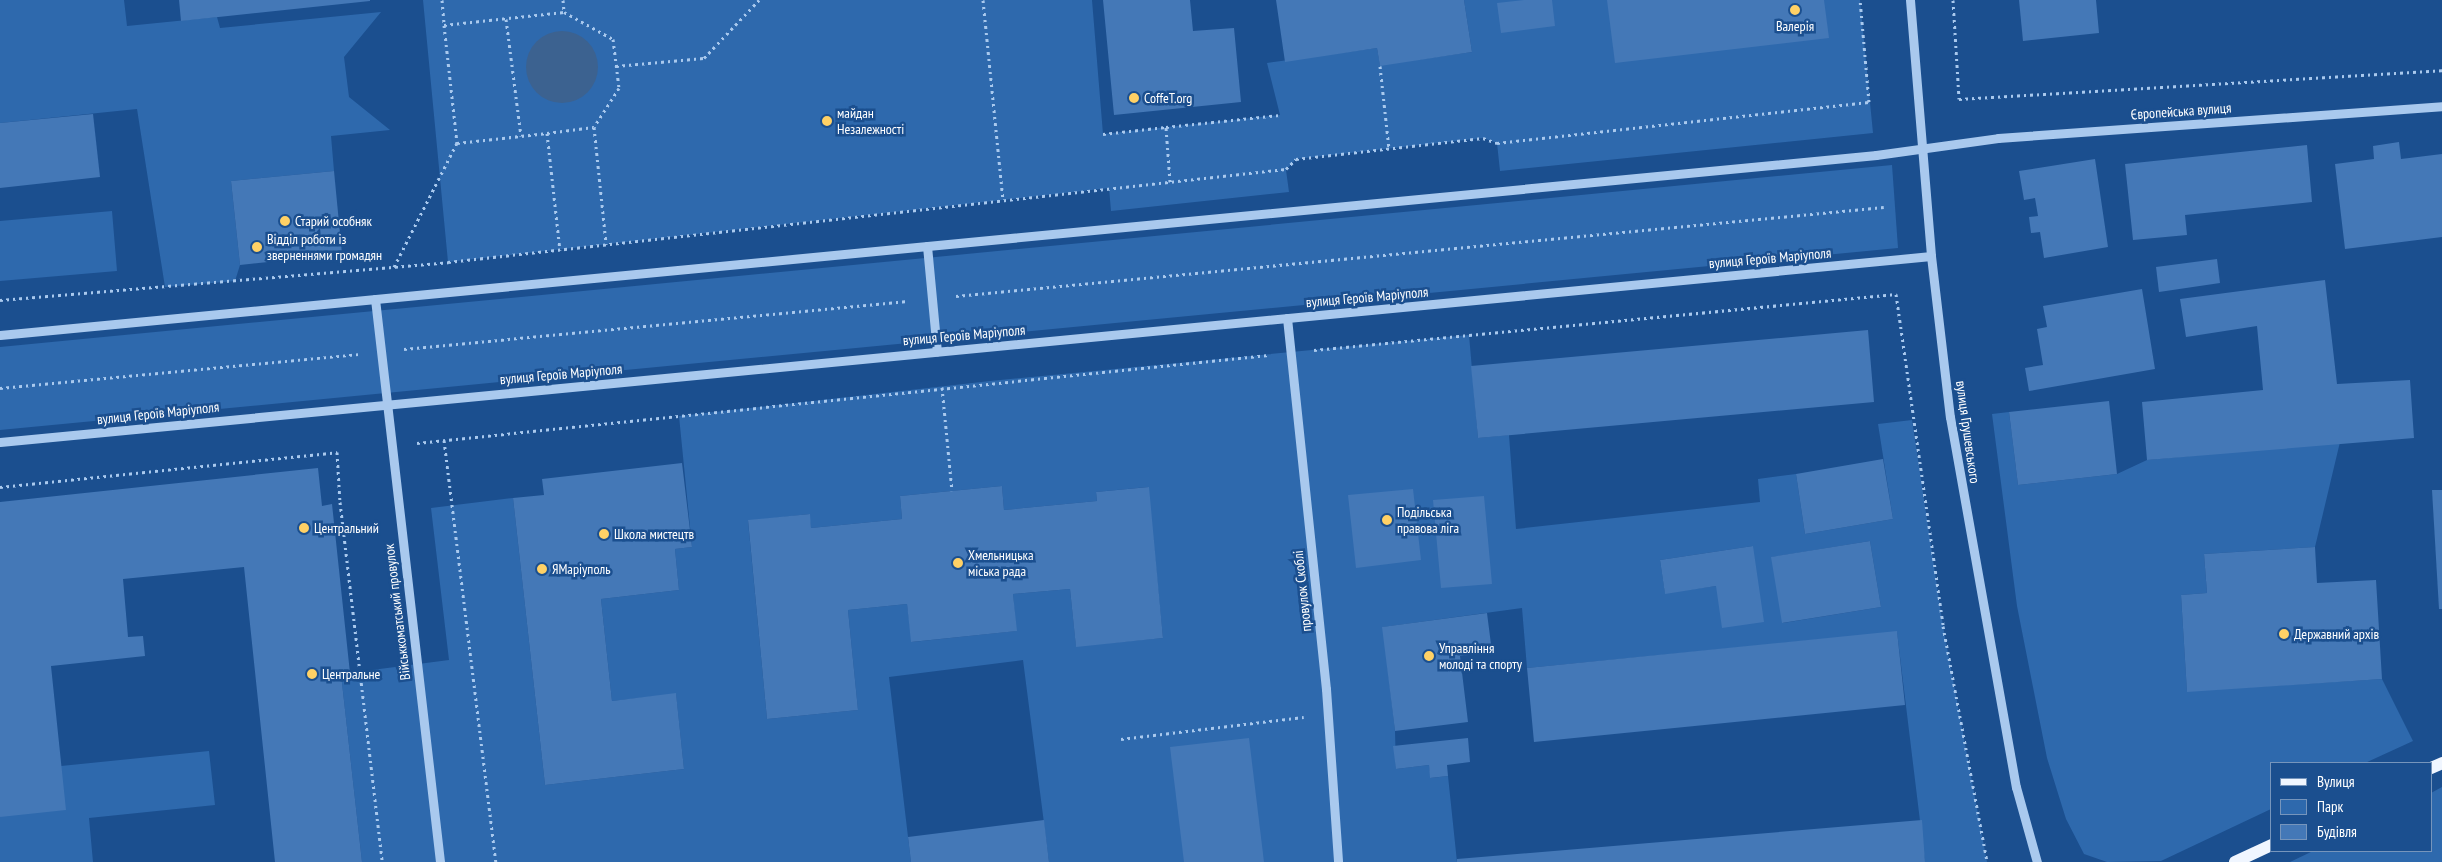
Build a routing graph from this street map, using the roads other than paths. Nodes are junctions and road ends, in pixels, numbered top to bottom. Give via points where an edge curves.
1 (1910, 0) edge
2 (2442, 106) edge
3 (1922, 150) junction
4 (927, 246) junction
5 (1931, 256) junction
6 (375, 299) junction
7 (1287, 318) junction
8 (0, 335) edge
9 (937, 352) junction
10 (387, 405) junction
11 (0, 442) edge
12 (2270, 845) edge
13 (440, 862) edge
14 (1338, 862) edge
15 (2037, 862) edge
16 (2236, 862) edge

1 - 3 street, вулиця Грушевського
2 - 3 street, Європейська вулиця via 1998,138
3 - 4 street
3 - 5 street, вулиця Грушевського
4 - 6 street
4 - 9 street
5 - 7 street, вулиця Героїв Маріуполя
5 - 15 street, вулиця Грушевського via 1950,417 1978,586 2016,788
6 - 8 street
6 - 10 street, Військкоматський провулок
7 - 9 street, вулиця Героїв Маріуполя
7 - 14 street, провулок Скоблі via 1327,714
9 - 10 street, вулиця Героїв Маріуполя
10 - 11 street, вулиця Героїв Маріуполя
10 - 13 street, Військкоматський провулок
12 - 16 main road

